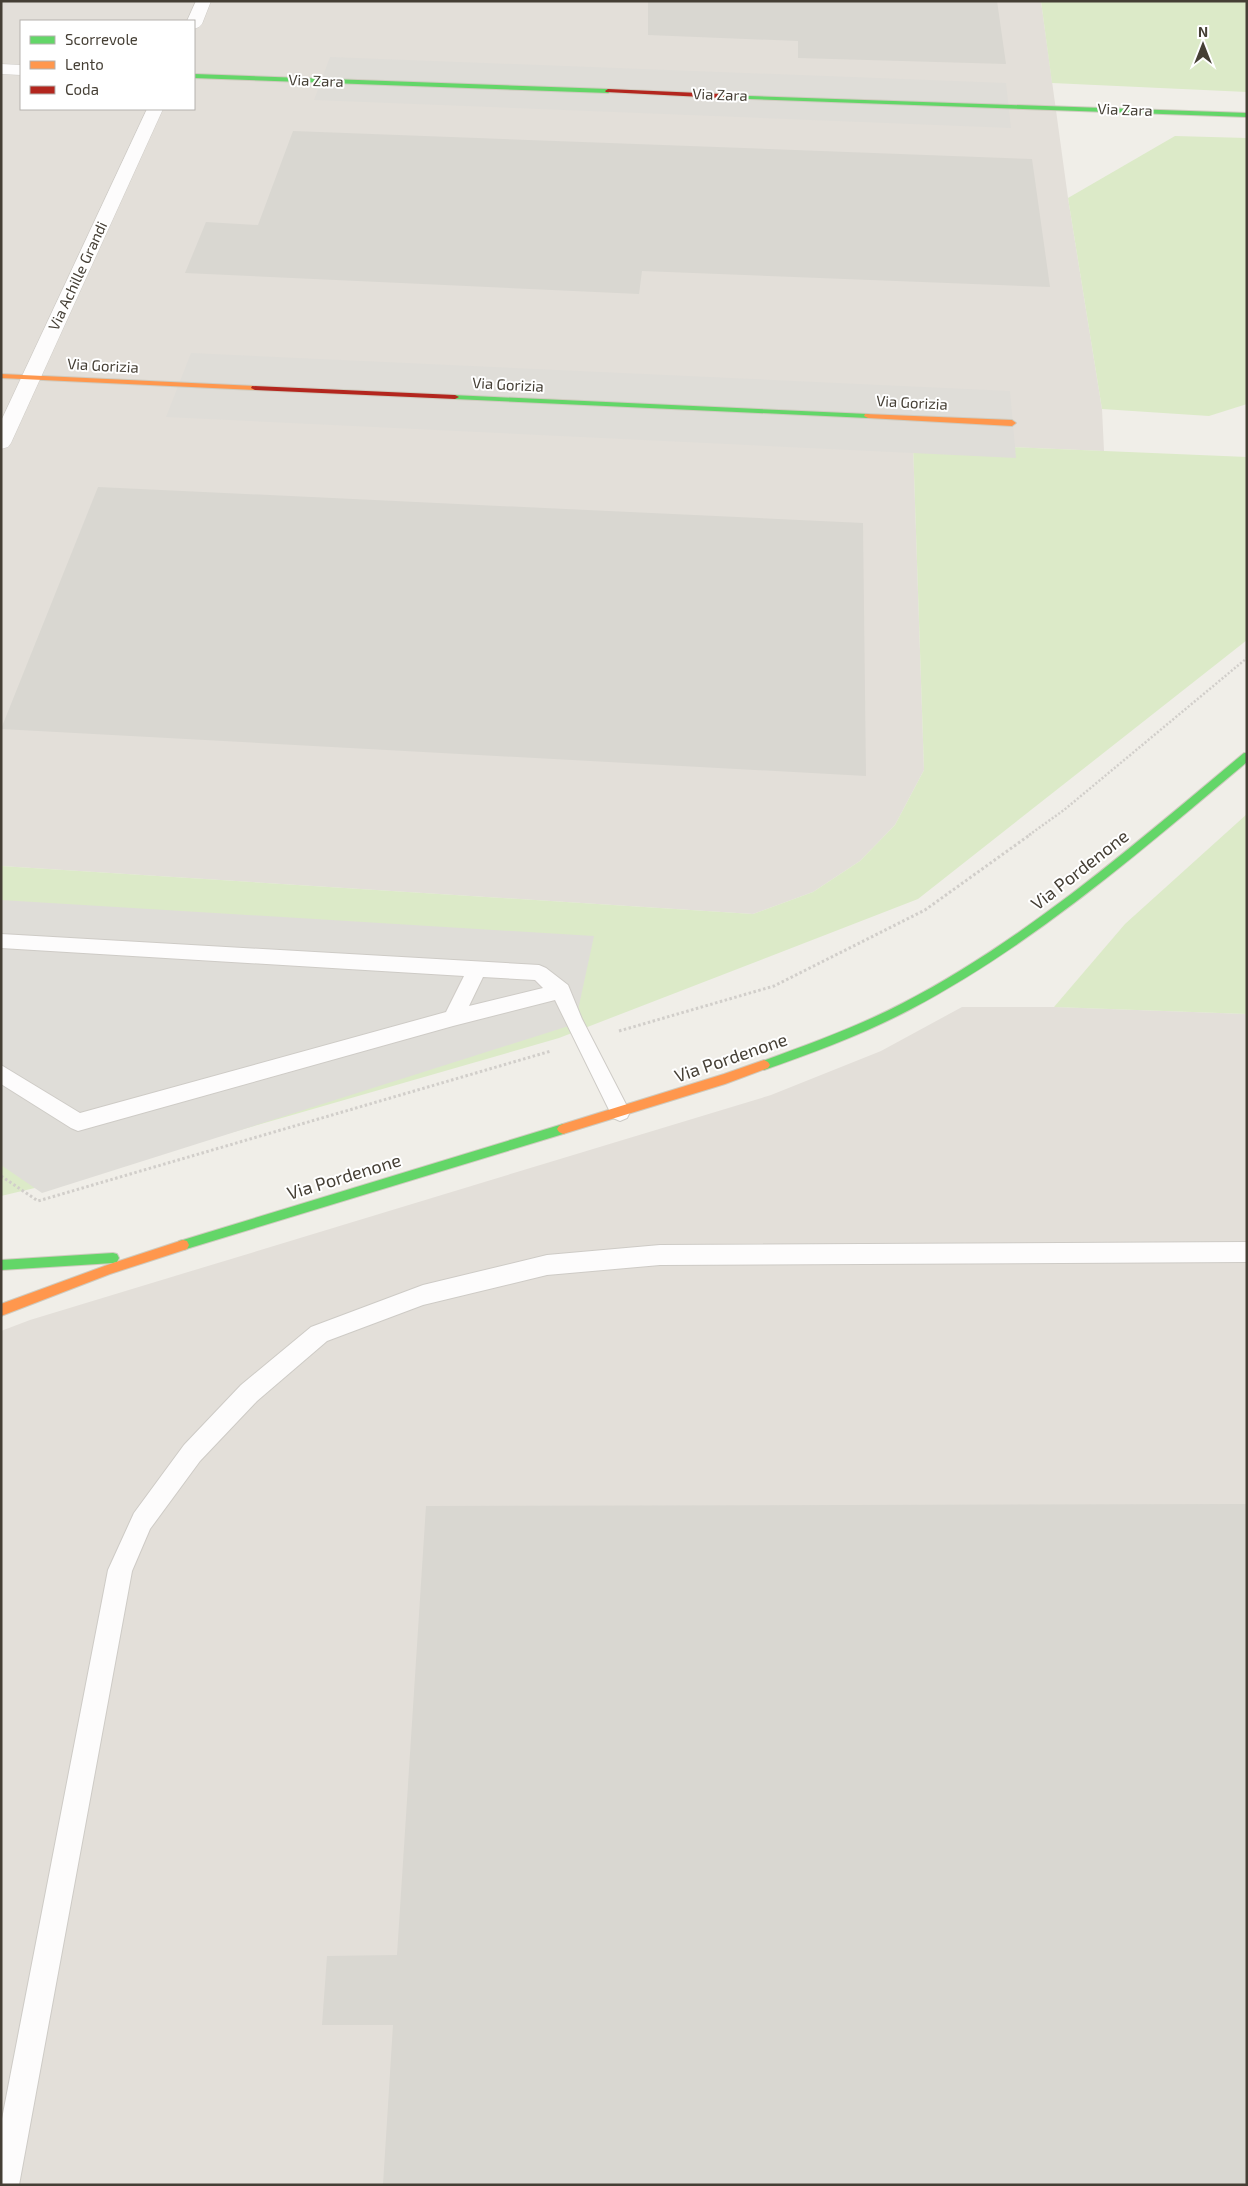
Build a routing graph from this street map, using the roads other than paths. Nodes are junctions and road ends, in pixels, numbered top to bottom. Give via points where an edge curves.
1 (204, 1) edge
2 (195, 22) edge
3 (1, 69) edge
4 (20, 70) edge
5 (195, 76) edge
6 (155, 110) edge
7 (1247, 115) edge
8 (1, 376) edge
9 (31, 378) junction
10 (1012, 423) dead end
11 (1, 442) edge
12 (1247, 756) edge
13 (1, 940) edge
14 (478, 968) junction
15 (561, 991) junction
16 (453, 1018) junction
17 (1, 1073) edge
18 (620, 1112) junction
19 (1247, 1252) edge
20 (157, 1254) junction
21 (1, 1265) edge
22 (1, 1310) edge
23 (4, 2185) edge

1 - 2 street
3 - 4 street
5 - 7 street, Via Zara
6 - 9 street, Via Achille Grandi
8 - 9 street, Via Gorizia
9 - 10 street, Via Gorizia
9 - 11 street, Via Achille Grandi
12 - 18 street, Via Pordenone via 1058,911 928,994 828,1042
13 - 14 lane
14 - 15 lane via 539,973
14 - 16 lane
15 - 16 lane
15 - 18 lane
16 - 17 lane via 78,1122
18 - 20 street, Via Pordenone
19 - 23 lane via 660,1255 557,1264 423,1295 319,1334 249,1393 192,1453 142,1521 120,1570
20 - 21 street, Via Pordenone
20 - 22 street, Via Pordenone

